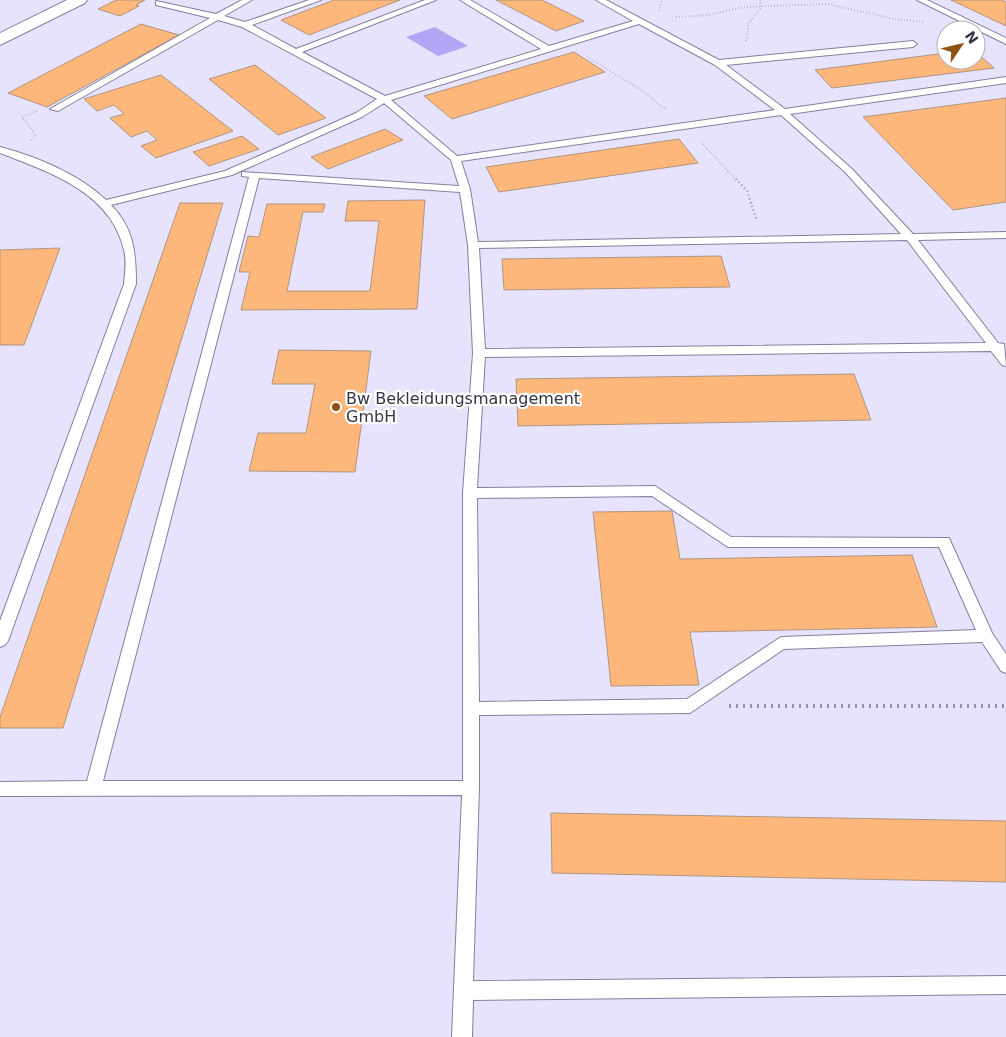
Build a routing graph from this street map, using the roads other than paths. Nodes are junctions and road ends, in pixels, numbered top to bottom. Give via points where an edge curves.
1 (79, 0) edge
2 (248, 0) edge
3 (317, 0) edge
4 (432, 0) edge
5 (464, 0) edge
6 (600, 0) edge
7 (921, 0) edge
8 (159, 3) dead end
9 (217, 17) junction
10 (642, 21) junction
11 (245, 25) junction
12 (0, 40) edge
13 (1006, 41) edge
14 (913, 44) dead end
15 (548, 49) junction
16 (297, 51) junction
17 (718, 63) junction
18 (1006, 80) edge
19 (384, 99) junction
20 (55, 109) road end
21 (784, 113) junction
22 (4, 152) edge
23 (455, 159) junction
24 (228, 173) junction
25 (255, 175) junction
26 (465, 189) junction
27 (105, 203) junction
28 (1006, 235) edge
29 (910, 237) junction
30 (473, 245) junction
31 (1001, 347) edge
32 (479, 353) junction
33 (1006, 362) edge
34 (470, 493) junction
35 (986, 636) junction
36 (0, 641) edge
37 (1006, 667) edge
38 (471, 709) junction
39 (471, 788) junction
40 (0, 789) edge
41 (93, 789) junction
42 (1006, 985) edge
43 (464, 991) junction
44 (462, 1037) edge

1 - 12 street
2 - 9 lane
3 - 11 lane
4 - 16 lane
5 - 15 lane
6 - 10 lane
7 - 13 lane
8 - 9 lane
9 - 11 lane
9 - 20 lane
10 - 15 lane
10 - 17 lane
11 - 16 lane
14 - 17 lane
15 - 19 lane
16 - 19 lane
17 - 21 lane
18 - 21 lane
19 - 23 lane
19 - 24 lane via 359,114
21 - 23 lane
21 - 29 lane via 848,170
22 - 27 lane via 76,182
23 - 26 lane
24 - 25 lane
24 - 27 lane
25 - 26 lane
25 - 41 lane
26 - 30 lane
27 - 36 lane via 123,226 130,251 130,284
28 - 29 lane
29 - 30 lane
29 - 31 lane
30 - 32 lane
31 - 32 lane
31 - 33 lane
32 - 34 lane
34 - 35 lane via 655,491 728,542 944,542
34 - 38 lane
35 - 37 lane
35 - 38 lane via 781,643 690,706
38 - 39 lane
39 - 41 lane
39 - 43 lane
40 - 41 lane
42 - 43 lane
43 - 44 lane

